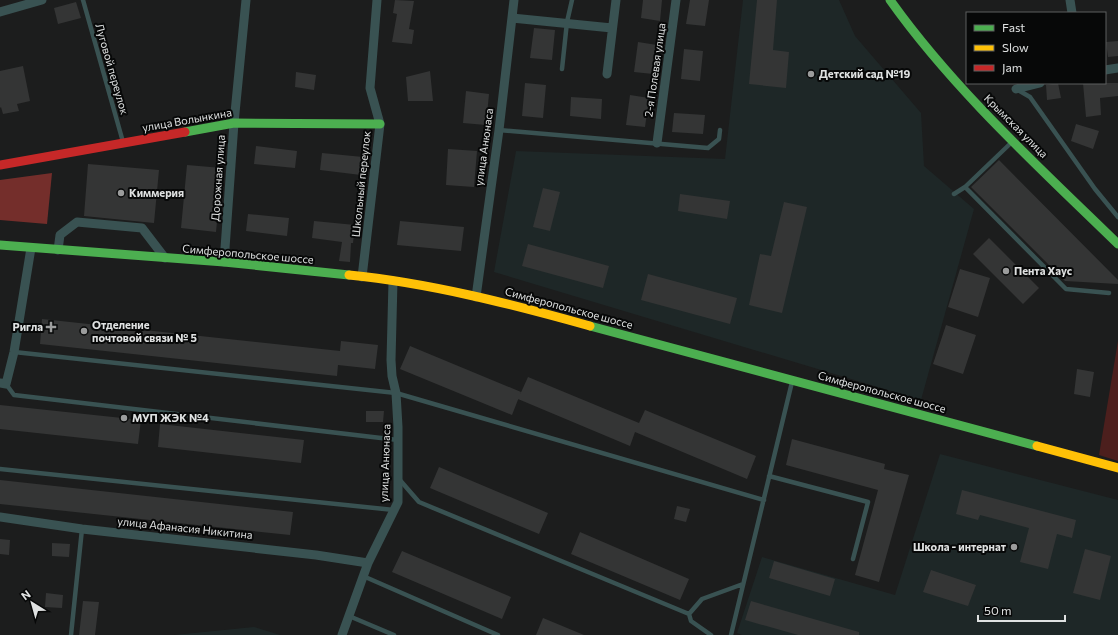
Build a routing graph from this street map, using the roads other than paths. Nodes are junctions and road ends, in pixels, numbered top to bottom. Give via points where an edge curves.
1 (42, 0) edge
2 (83, 0) edge
3 (246, 0) edge
4 (377, 0) edge
5 (514, 0) edge
6 (572, 0) edge
7 (616, 0) edge
8 (676, 0) edge
9 (890, 0) edge
10 (1070, 0) edge
11 (0, 12) edge
12 (1072, 12) edge
13 (512, 18) junction
14 (567, 23) junction
15 (612, 28) junction
16 (1118, 68) edge
17 (562, 69) dead end
18 (1106, 70) edge
19 (607, 74) dead end
20 (1036, 84) edge
21 (1016, 89) joint
22 (234, 123) junction
23 (380, 124) junction
24 (499, 130) junction
25 (720, 130) dead end
26 (1013, 141) junction
27 (657, 143) junction
28 (124, 144) junction
29 (0, 165) edge
30 (965, 187) junction
31 (954, 194) dead end
32 (1118, 217) edge
33 (1118, 244) edge
34 (0, 245) edge
35 (31, 248) junction
36 (58, 250) junction
37 (164, 258) junction
38 (224, 262) junction
39 (362, 277) junction
40 (393, 281) junction
41 (1108, 293) dead end
42 (476, 297) junction
43 (14, 352) junction
44 (792, 381) junction
45 (3, 384) edge
46 (396, 393) junction
47 (398, 440) junction
48 (1118, 468) edge
49 (0, 469) edge
50 (770, 476) junction
51 (398, 478) junction
52 (764, 500) junction
53 (394, 510) junction
54 (0, 517) edge
55 (82, 529) junction
56 (853, 559) dead end
57 (368, 563) junction
58 (362, 576) junction
59 (743, 584) junction
60 (689, 614) junction
61 (349, 616) junction
62 (71, 635) edge
63 (342, 635) edge
64 (394, 635) edge
65 (498, 635) edge
66 (711, 635) edge
67 (731, 635) edge

1 - 11 street
2 - 28 lane, Луговой переулок
3 - 22 street, Дорожная улица
4 - 23 street, Школьный переулок via 370,88
5 - 13 street, улица Анюнаса
6 - 14 lane
7 - 15 street
8 - 27 street, 2-я Полевая улица
9 - 26 main road, Крымская улица via 909,27 958,85
10 - 12 street
13 - 14 street
13 - 24 street, улица Анюнаса
14 - 15 street
14 - 17 lane
15 - 19 street
16 - 18 street
20 - 21 street
21 - 32 lane via 1030,97
22 - 23 main road, улица Волынкина
22 - 28 main road, улица Волынкина
22 - 38 street, Дорожная улица
23 - 39 street, Школьный переулок
24 - 27 lane
24 - 42 street, улица Анюнаса
25 - 27 lane via 718,139 708,148
26 - 30 lane
26 - 33 main road, Крымская улица
28 - 29 main road, улица Волынкина
30 - 31 lane
30 - 41 lane via 1066,289
34 - 35 main road, Симферопольское шоссе
35 - 36 main road, Симферопольское шоссе
35 - 43 street
36 - 37 main road, Симферопольское шоссе
36 - 37 street via 60,234 77,222 142,228
37 - 38 main road, Симферопольское шоссе
38 - 39 main road, Симферопольское шоссе
39 - 40 main road, Симферопольское шоссе
40 - 42 main road, Симферопольское шоссе
40 - 46 street, улица Анюнаса via 391,360
42 - 44 main road, Симферопольское шоссе
43 - 45 street
43 - 46 lane
44 - 48 main road, Симферопольское шоссе
44 - 50 lane
45 - 47 lane via 14,395
46 - 47 street, улица Анюнаса
46 - 52 lane
47 - 51 street, улица Анюнаса
49 - 53 lane
50 - 52 lane
50 - 56 lane via 868,502
51 - 53 street, улица Анюнаса via 398,502
51 - 60 lane via 419,502
52 - 59 lane
53 - 57 street, улица Анюнаса
54 - 55 street, улица Афанасия Никитина
55 - 57 street, улица Афанасия Никитина
55 - 62 lane
57 - 58 street, улица Анюнаса
58 - 61 street, улица Анюнаса
58 - 65 lane
59 - 60 lane via 702,599
59 - 67 lane
60 - 66 lane via 691,621
61 - 63 street, улица Анюнаса
61 - 64 lane

